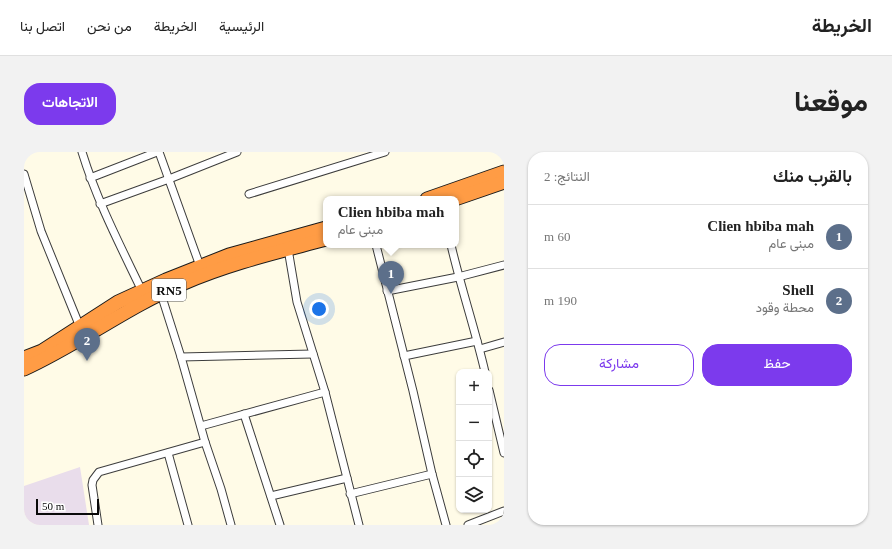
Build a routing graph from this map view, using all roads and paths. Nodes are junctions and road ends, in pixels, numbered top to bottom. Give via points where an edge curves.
1 (82, 152) edge
2 (158, 152) edge
3 (237, 152) edge
4 (385, 152) edge
5 (221, 155) edge
6 (504, 172) edge
7 (24, 174) edge
8 (90, 178) junction
9 (169, 179) junction
10 (504, 182) edge
11 (249, 194) dead end
12 (436, 196) edge
13 (459, 198) edge
14 (100, 204) junction
15 (323, 229) edge
16 (323, 240) edge
17 (377, 248) edge
18 (452, 248) edge
19 (288, 249) junction
20 (231, 260) junction
21 (504, 265) edge
22 (200, 266) junction
23 (458, 277) junction
24 (387, 290) junction
25 (142, 291) junction
26 (161, 294) junction
27 (104, 318) junction
28 (80, 327) junction
29 (477, 340) junction
30 (504, 342) edge
31 (480, 349) junction
32 (313, 354) junction
33 (44, 355) junction
34 (404, 356) junction
35 (181, 357) junction
36 (25, 359) edge
37 (484, 369) edge
38 (325, 392) junction
39 (492, 403) edge
40 (244, 414) junction
41 (201, 426) junction
42 (205, 442) junction
43 (168, 453) junction
44 (504, 453) edge
45 (432, 474) junction
46 (347, 478) junction
47 (350, 494) junction
48 (271, 496) junction
49 (504, 511) edge
50 (477, 523) edge
51 (98, 525) edge
52 (188, 525) edge
53 (231, 525) edge
54 (280, 525) edge
55 (358, 525) edge
56 (446, 525) edge
57 (468, 525) edge

1 - 8 street
2 - 8 street
2 - 9 street
3 - 5 street
4 - 11 street
5 - 9 street
6 - 12 highway
7 - 28 street via 41,231
8 - 14 street
9 - 14 street
9 - 22 street
10 - 13 highway
14 - 25 street
15 - 20 highway, RN5
16 - 19 highway, RN5
17 - 24 street
18 - 23 street
19 - 20 highway, RN5
19 - 32 street via 297,302
20 - 22 highway, RN5
20 - 26 highway, RN5
21 - 23 street
22 - 25 highway, RN5
23 - 24 street
23 - 29 street
24 - 34 street
25 - 27 highway, RN5 via 118,302
26 - 27 highway, RN5
26 - 35 street
27 - 28 highway, RN5
27 - 33 highway, RN5
28 - 33 highway, RN5
29 - 31 street
29 - 34 street
30 - 31 street
31 - 37 street
32 - 35 street
32 - 38 street
33 - 36 highway, RN5
34 - 45 street
35 - 41 street
38 - 40 street
38 - 46 street
39 - 44 street
40 - 41 street
40 - 48 street
41 - 42 street
42 - 43 street
42 - 53 street
43 - 51 street via 96,475 92,485
43 - 52 street
45 - 47 street
45 - 56 street
46 - 47 street
46 - 48 street
47 - 55 street
48 - 54 street
49 - 50 street
50 - 57 street

